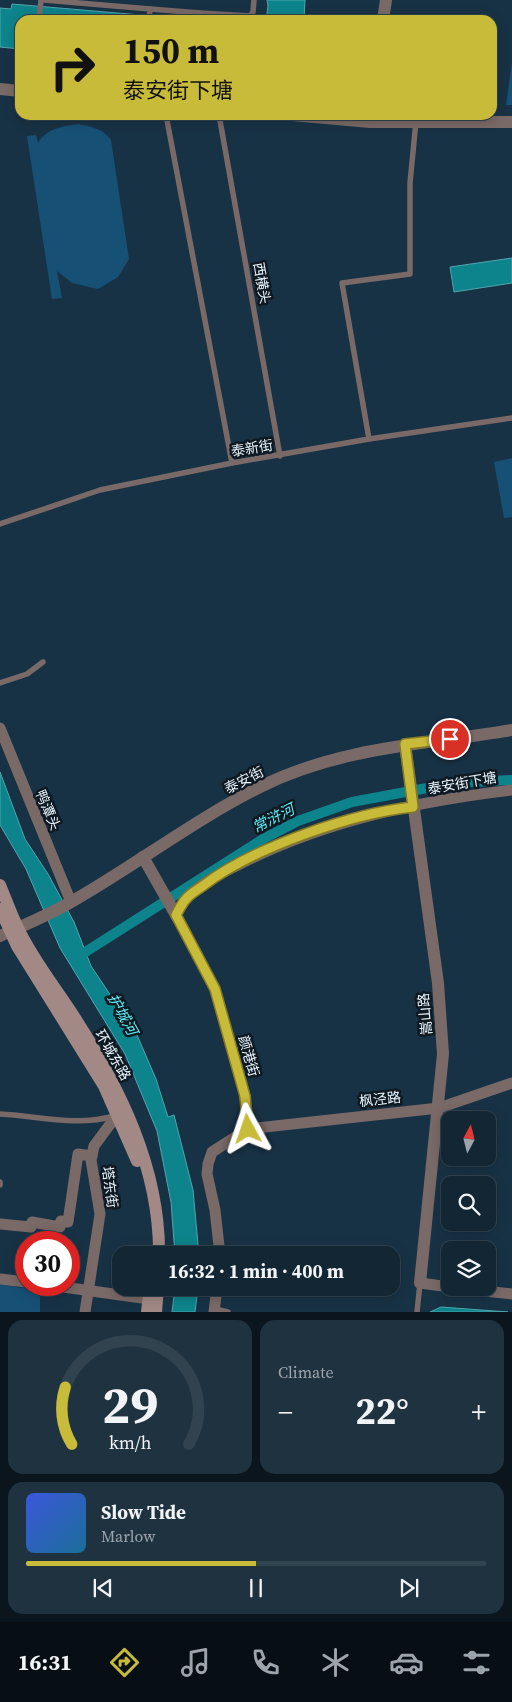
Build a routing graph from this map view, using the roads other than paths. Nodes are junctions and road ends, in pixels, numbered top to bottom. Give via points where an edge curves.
1 (43, 0) edge
2 (254, 0) edge
3 (386, 0) edge
4 (150, 9) junction
5 (200, 13) joint
6 (40, 15) edge
7 (149, 15) edge
8 (233, 15) edge
9 (251, 15) edge
10 (384, 15) edge
11 (0, 89) edge
12 (15, 90) edge
13 (167, 120) edge
14 (220, 120) edge
15 (401, 120) edge
16 (416, 121) junction
17 (512, 122) edge
18 (512, 418) edge
19 (369, 439) junction
20 (280, 456) junction
21 (232, 463) junction
22 (0, 524) edge
23 (42, 662) dead end
24 (0, 683) edge
25 (0, 728) edge
26 (512, 730) edge
27 (405, 744) junction
28 (512, 790) edge
29 (413, 807) junction
30 (143, 857) junction
31 (0, 885) edge
32 (71, 902) junction
33 (0, 909) edge
34 (176, 915) junction
35 (9, 932) edge
36 (512, 1083) edge
37 (439, 1108) junction
38 (122, 1113) junction
39 (0, 1114) edge
40 (248, 1129) junction
41 (92, 1156) junction
42 (0, 1224) edge
43 (152, 1246) edge
44 (159, 1246) edge
45 (219, 1246) edge
46 (0, 1279) edge
47 (15, 1281) edge
48 (420, 1284) junction
49 (441, 1286) edge
50 (80, 1289) edge
51 (90, 1290) junction
52 (496, 1292) edge
53 (512, 1294) edge
54 (216, 1296) edge
55 (154, 1297) edge
56 (214, 1311) edge
57 (85, 1312) edge
58 (147, 1312) edge
59 (228, 1312) edge
60 (417, 1312) edge

1 - 4 lane
1 - 6 lane
2 - 9 lane
3 - 10 street
4 - 5 lane
4 - 7 lane
5 - 8 lane
11 - 12 street
13 - 21 lane
14 - 20 lane, 西横头
15 - 16 street
16 - 17 street
16 - 19 lane via 410,183 410,274 342,283
18 - 19 lane, 泰新街
19 - 20 lane, 泰新街
20 - 21 lane, 泰新街
21 - 22 lane, 泰新街 via 100,490
23 - 24 lane via 27,674
25 - 32 street, 鸭潭头
26 - 27 street, 泰安街
27 - 29 street, 嵩山路
27 - 30 street, 泰安街 via 350,755 263,785
28 - 29 street, 泰安街下塘 via 460,796
29 - 34 street, 泰安街下塘 via 393,809 283,842 219,874 186,898
29 - 37 street, 嵩山路 via 441,1021 443,1054
30 - 32 street, 泰安街
30 - 34 street
31 - 35 main road, 环城东路
32 - 35 street, 泰安街
33 - 35 main road, 环城东路
34 - 40 street, 颜港街 via 215,989 245,1096
35 - 38 main road, 环城东路 via 74,1017
36 - 37 street, 枫泾路
37 - 40 street, 枫泾路
37 - 48 street, 嵩山路
38 - 39 lane via 97,1121
38 - 41 street, 塔东街 via 94,1146
38 - 43 main road, 环城东路 via 137,1162 153,1234
38 - 44 main road, 环城东路 via 144,1157 159,1229
40 - 45 street via 212,1152 208,1164
41 - 42 street via 78,1154 68,1222 61,1221 60,1227 32,1222 31,1227
41 - 51 street, 塔东街 via 92,1175 100,1214
46 - 47 street
48 - 49 street
48 - 60 lane
50 - 51 street
51 - 55 street
51 - 57 street, 塔东街
52 - 53 street
54 - 56 street
55 - 58 main road
56 - 59 lane

